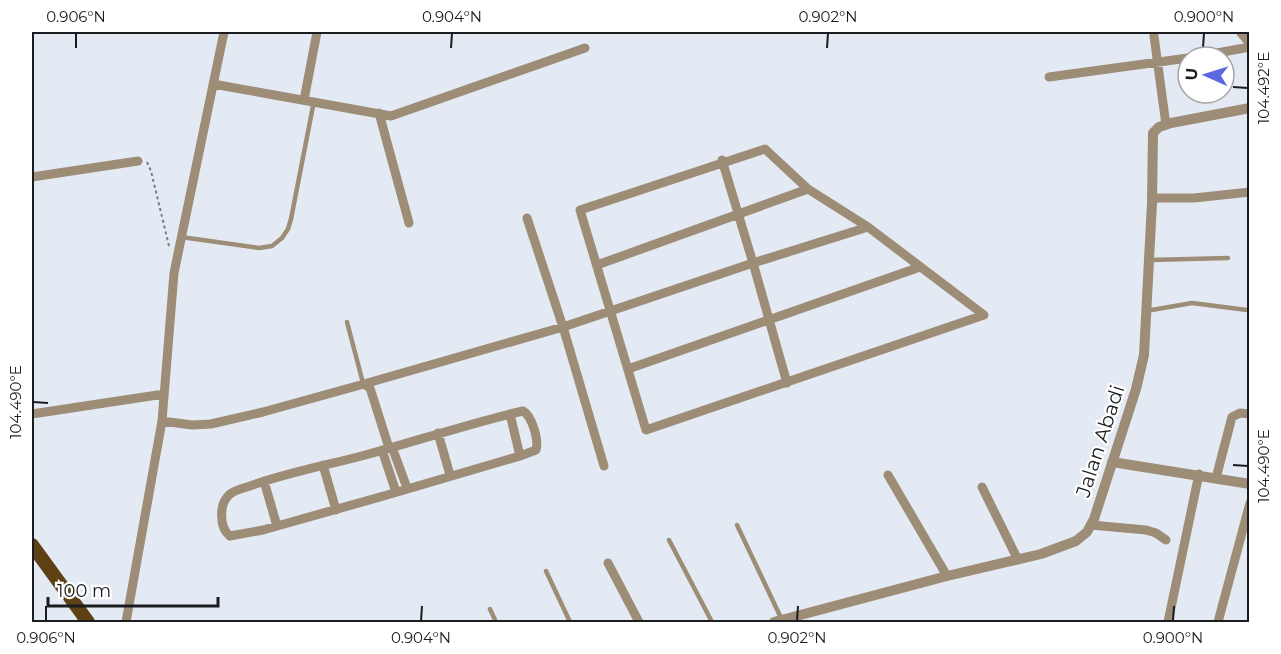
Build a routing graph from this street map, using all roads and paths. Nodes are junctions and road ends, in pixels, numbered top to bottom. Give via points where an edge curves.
1 (224, 32) edge
2 (317, 32) edge
3 (1241, 32) edge
4 (1154, 36) dead end
5 (1250, 45) edge
6 (585, 48) dead end
7 (1176, 60) edge
8 (1157, 63) junction
9 (1049, 77) dead end
10 (213, 84) junction
11 (309, 101) junction
12 (1250, 108) edge
13 (379, 113) junction
14 (1166, 125) junction
15 (138, 161) joint
16 (722, 162) junction
17 (32, 177) edge
18 (808, 189) junction
19 (1250, 192) edge
20 (1152, 198) junction
21 (738, 214) junction
22 (527, 218) dead end
23 (409, 223) dead end
24 (868, 227) junction
25 (181, 237) junction
26 (169, 249) dead end
27 (1228, 258) dead end
28 (1149, 260) junction
29 (753, 263) junction
30 (597, 265) junction
31 (920, 267) junction
32 (1247, 310) dead end
33 (610, 311) junction
34 (1146, 311) junction
35 (769, 320) junction
36 (347, 322) dead end
37 (563, 327) junction
38 (627, 369) junction
39 (787, 383) junction
40 (363, 384) junction
41 (164, 394) junction
42 (32, 414) edge
43 (510, 414) junction
44 (1250, 414) edge
45 (162, 421) junction
46 (438, 433) junction
47 (388, 448) junction
48 (520, 456) junction
49 (1112, 462) junction
50 (323, 465) junction
51 (604, 466) dead end
52 (1199, 474) junction
53 (888, 475) dead end
54 (450, 476) junction
55 (1216, 478) junction
56 (264, 481) junction
57 (1250, 484) edge
58 (982, 487) dead end
59 (407, 488) junction
60 (396, 492) junction
61 (1250, 503) edge
62 (336, 510) junction
63 (737, 525) dead end
64 (1091, 525) junction
65 (277, 526) junction
66 (669, 540) dead end
67 (1166, 540) dead end
68 (32, 545) edge
69 (1018, 560) junction
70 (608, 563) dead end
71 (546, 571) dead end
72 (946, 576) junction
73 (490, 609) dead end
74 (88, 622) edge
75 (126, 622) edge
76 (496, 622) edge
77 (570, 622) edge
78 (639, 622) edge
79 (712, 622) edge
80 (778, 622) edge
81 (1168, 622) edge
82 (1218, 622) edge

1 - 10 street
2 - 11 street
3 - 5 street
4 - 8 street
6 - 13 street via 391,116
7 - 8 street
8 - 9 street
8 - 14 street
10 - 11 street
10 - 25 street
11 - 13 street
11 - 25 lane via 291,219 282,238 272,246 259,248
12 - 14 street
13 - 23 street
14 - 20 street, Jalan Abadi via 1153,133
15 - 17 street
15 - 26 path via 149,164
16 - 18 street via 765,149
16 - 21 street
16 - 30 street via 580,210
18 - 21 street
18 - 24 street
19 - 20 street
20 - 28 street, Jalan Abadi
21 - 29 street
21 - 30 street
22 - 37 street
24 - 29 street
24 - 31 street
25 - 41 street via 174,273
27 - 28 lane
28 - 34 street, Jalan Abadi
29 - 33 street
29 - 35 street
30 - 33 street
31 - 35 street
31 - 39 street via 984,315
32 - 34 lane via 1192,303
33 - 37 street
33 - 38 street
34 - 49 street, Jalan Abadi via 1140,375
35 - 38 street
35 - 39 street
36 - 40 lane
37 - 40 street
37 - 51 street
38 - 39 street via 646,430
40 - 45 street via 211,424 192,426
40 - 47 street via 370,388
41 - 42 street
41 - 45 street
43 - 46 street
43 - 48 street
43 - 48 street via 527,412 538,445 536,450
44 - 55 street via 1232,417
45 - 75 street
46 - 47 street
46 - 54 street
47 - 50 street
47 - 59 street
47 - 60 street
48 - 54 street
49 - 52 street
49 - 64 street, Jalan Abadi
50 - 56 street
50 - 62 street
52 - 55 street
52 - 81 street
53 - 72 street
54 - 59 street
55 - 57 street
56 - 65 street
56 - 65 street via 229,495 223,504 223,528 230,536
58 - 69 street
59 - 60 street
60 - 62 street
61 - 82 street
62 - 65 street
63 - 80 lane
64 - 67 street via 1149,530
64 - 69 street, Jalan Abadi via 1082,537 1066,546
66 - 79 lane
68 - 74 main road
69 - 72 street, Jalan Abadi
70 - 78 street
71 - 77 lane
72 - 80 street, Jalan Abadi
73 - 76 lane

